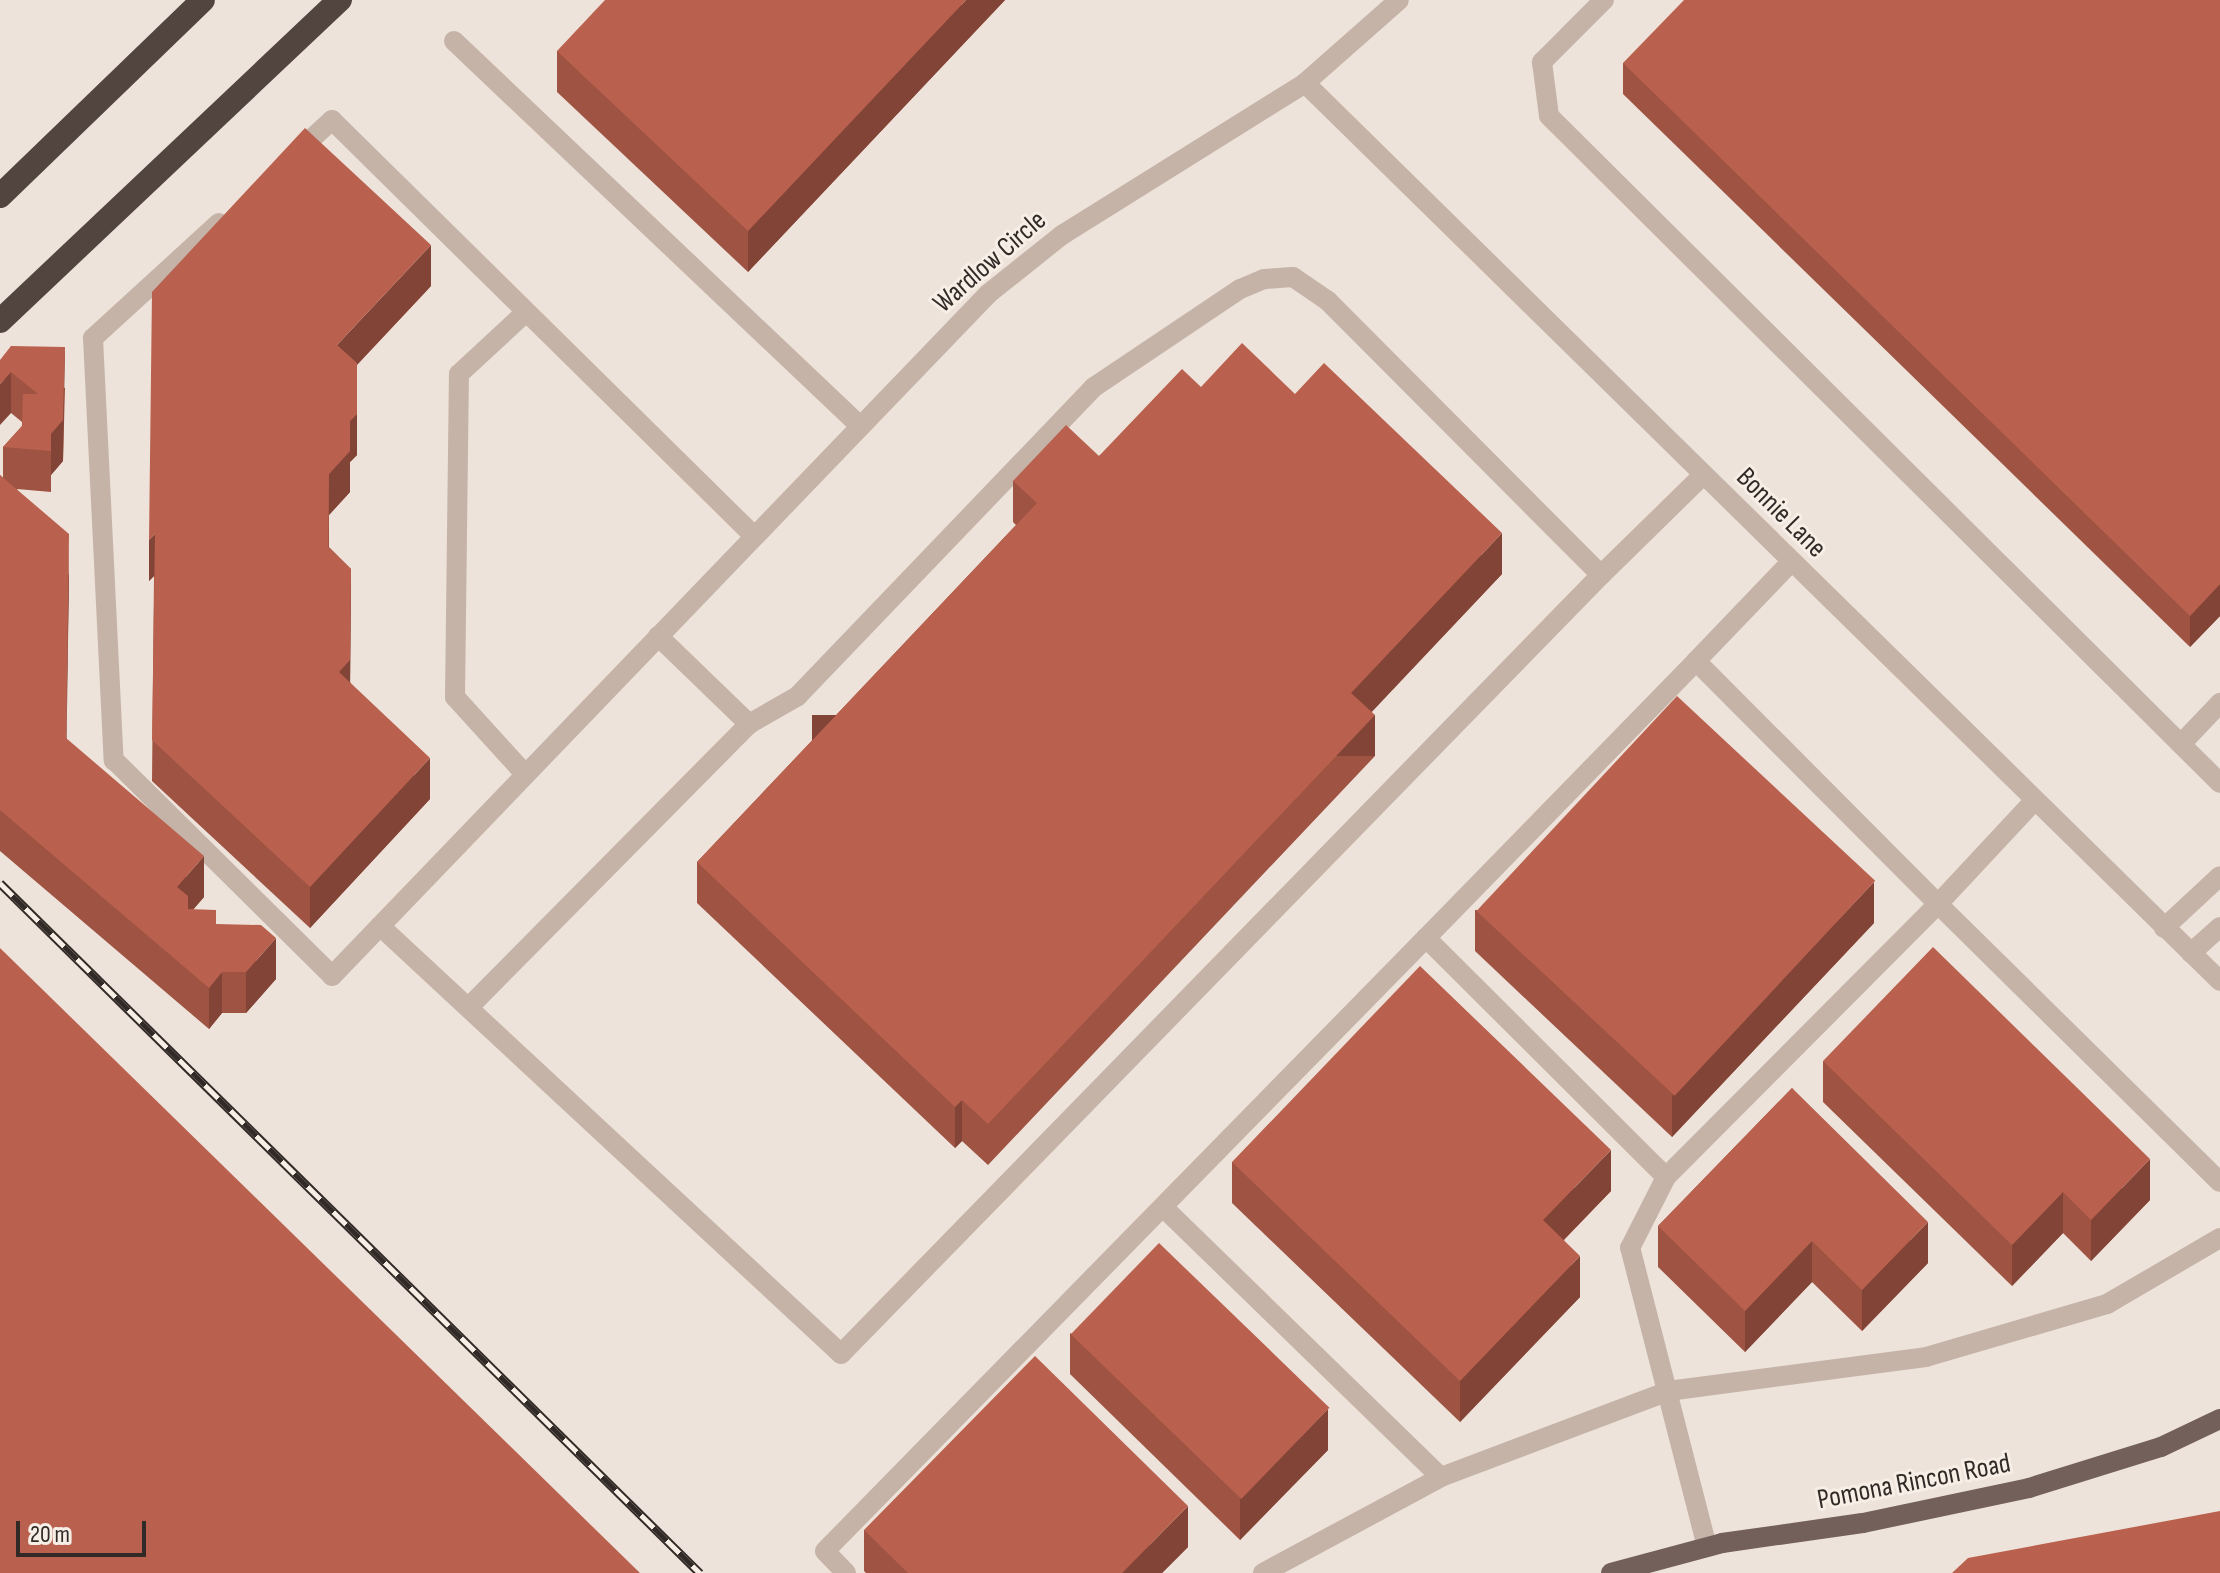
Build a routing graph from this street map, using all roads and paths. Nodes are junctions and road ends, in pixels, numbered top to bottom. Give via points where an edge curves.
1 (203, 0) edge
2 (340, 0) edge
3 (1399, 0) edge
4 (1604, 0) edge
5 (454, 41) dead end
6 (1305, 83) junction
7 (275, 172) edge
8 (0, 196) edge
9 (241, 203) edge
10 (526, 312) junction
11 (0, 321) edge
12 (860, 426) junction
13 (1703, 475) junction
14 (753, 535) junction
15 (1791, 562) junction
16 (1601, 575) junction
17 (658, 636) junction
18 (1696, 661) junction
19 (2220, 703) edge
20 (749, 724) junction
21 (2181, 744) junction
22 (525, 774) junction
23 (2220, 783) edge
24 (2034, 801) junction
25 (2220, 876) edge
26 (1938, 904) junction
27 (380, 926) junction
28 (2220, 927) edge
29 (2164, 928) junction
30 (1426, 938) junction
31 (2191, 953) junction
32 (2220, 981) edge
33 (469, 1007) junction
34 (1666, 1177) junction
35 (2220, 1182) edge
36 (1164, 1208) junction
37 (2220, 1238) edge
38 (1668, 1391) junction
39 (2220, 1419) edge
40 (1441, 1477) junction
41 (1707, 1547) junction
42 (846, 1573) edge
43 (1263, 1573) edge
44 (1611, 1573) edge

1 - 8 highway
2 - 11 highway
3 - 6 street, Wardlow Circle
4 - 21 street via 1542,62 1549,116
5 - 12 street
6 - 12 street, Wardlow Circle via 1062,235 988,294
6 - 13 street, Bonnie Lane
7 - 10 street via 332,120
9 - 27 street, Wardlow Circle via 93,338 114,760 332,976
10 - 14 street
10 - 22 street via 459,374 455,697
12 - 14 street, Wardlow Circle
13 - 15 street, Bonnie Lane
13 - 16 street
14 - 17 street, Wardlow Circle
15 - 18 street
15 - 24 street, Bonnie Lane
16 - 20 street via 1328,301 1293,277 1264,279 1240,289 1094,387 798,696
16 - 33 street via 841,1354
17 - 20 street
17 - 22 street, Wardlow Circle
18 - 26 street
18 - 30 street
19 - 21 street
20 - 33 street
21 - 23 street
22 - 27 street, Wardlow Circle
24 - 26 street
24 - 29 street, Bonnie Lane
25 - 29 street
26 - 34 street
26 - 35 street
27 - 33 street
28 - 31 street
29 - 31 street, Bonnie Lane
30 - 34 street
30 - 36 street
31 - 32 street, Bonnie Lane
34 - 38 street via 1630,1248
36 - 40 street
36 - 42 street via 825,1551
37 - 38 street via 2107,1304 1926,1357
38 - 40 street
38 - 41 street
39 - 41 main road, Pomona Rincon Road via 2161,1447 2029,1488 1863,1523
40 - 43 street
41 - 44 main road, Pomona Rincon Road

